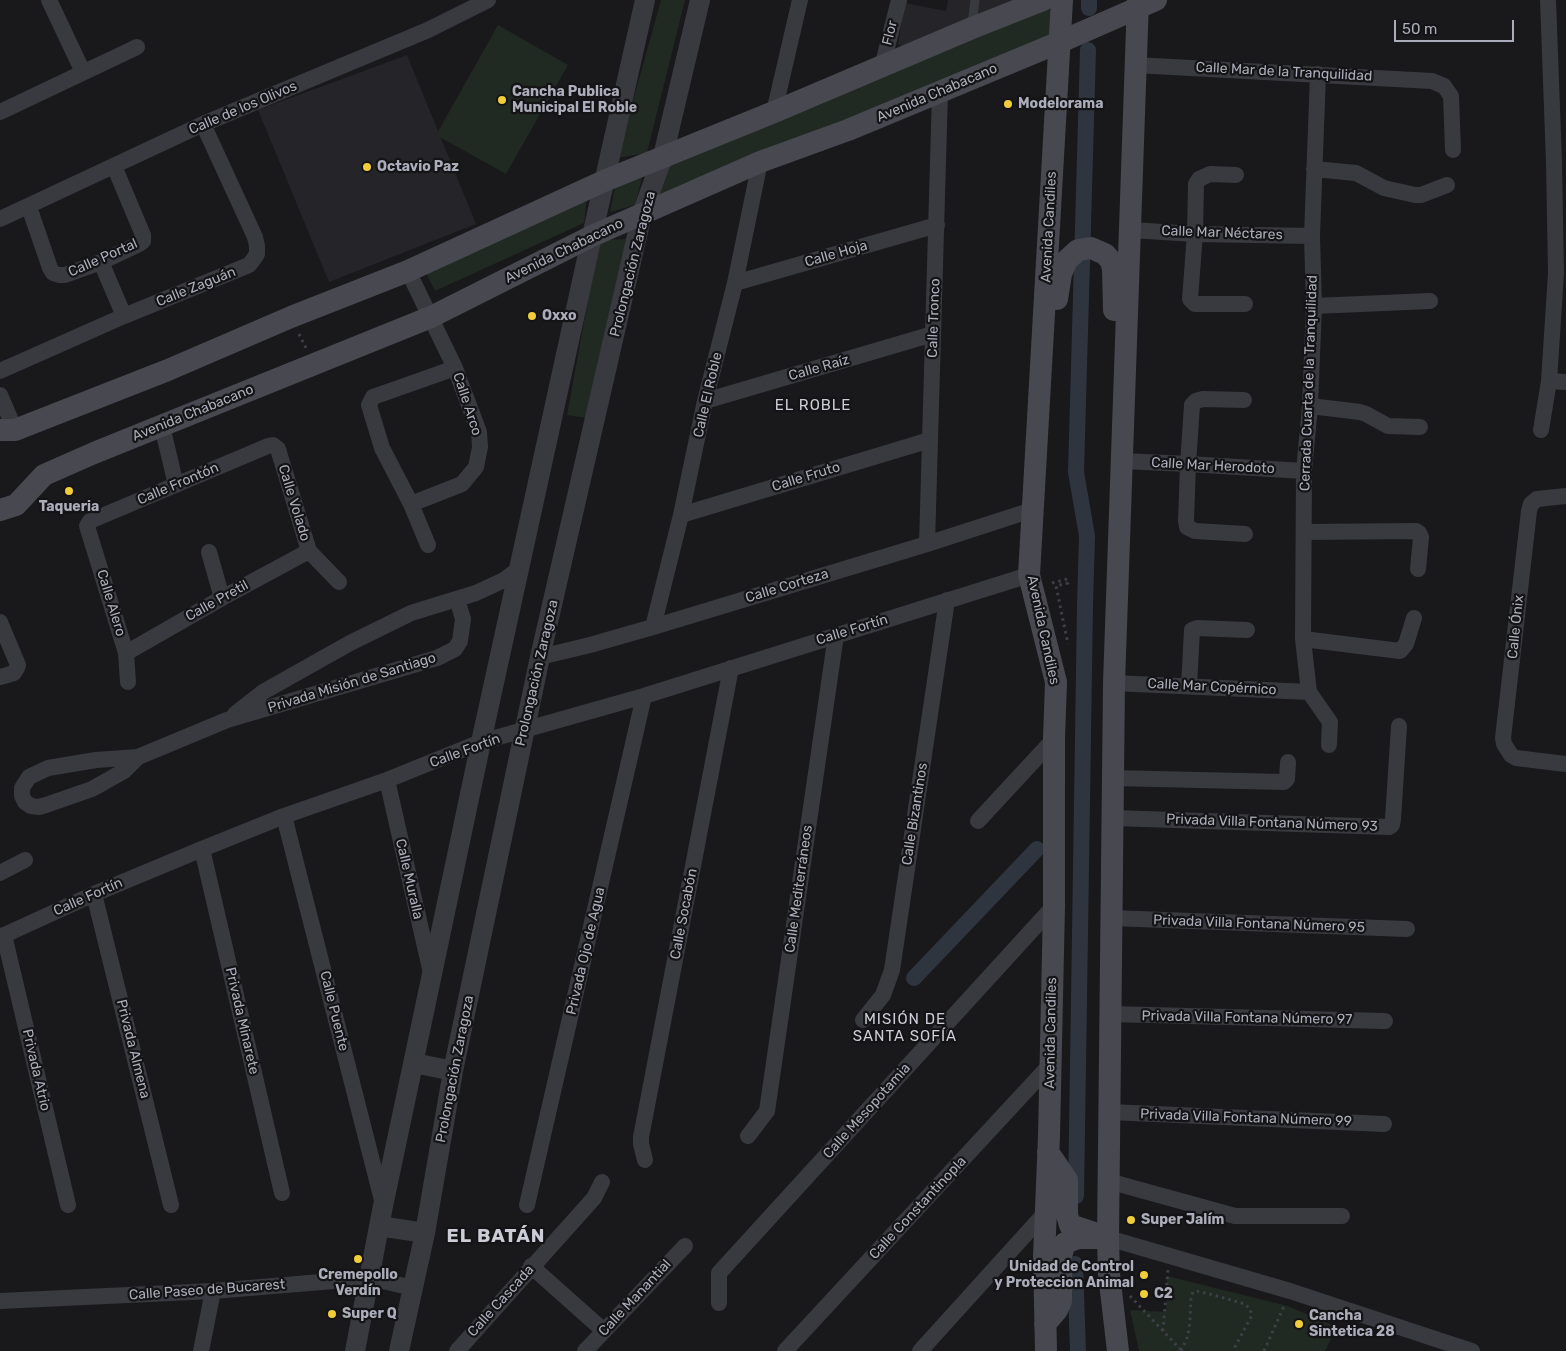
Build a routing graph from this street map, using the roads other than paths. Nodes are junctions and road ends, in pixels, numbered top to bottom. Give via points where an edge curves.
1 (49, 0) edge
2 (488, 0) edge
3 (645, 0) edge
4 (700, 0) edge
5 (800, 0) edge
6 (899, 0) edge
7 (975, 0) edge
8 (1044, 0) edge
9 (1062, 0) edge
10 (1548, 0) edge
11 (1144, 2) edge
12 (972, 28) junction
13 (1060, 42) junction
14 (137, 47) dead end
15 (1135, 65) junction
16 (882, 66) junction
17 (83, 72) junction
18 (1318, 74) junction
19 (940, 92) junction
20 (0, 112) edge
21 (774, 112) junction
22 (203, 124) junction
23 (1453, 150) dead end
24 (663, 156) junction
25 (760, 162) junction
26 (1560, 162) edge
27 (114, 166) junction
28 (1314, 168) junction
29 (1236, 176) dead end
30 (604, 181) junction
31 (1447, 185) dead end
32 (29, 206) junction
33 (642, 214) junction
34 (0, 219) edge
35 (937, 225) junction
36 (1131, 230) junction
37 (1195, 234) junction
38 (592, 236) junction
39 (1312, 236) junction
40 (100, 262) junction
41 (408, 271) junction
42 (1561, 273) edge
43 (735, 283) junction
44 (1430, 301) dead end
45 (1245, 304) dead end
46 (1314, 306) junction
47 (124, 316) junction
48 (431, 317) junction
49 (933, 334) junction
50 (1042, 348) junction
51 (1125, 350) junction
52 (456, 368) junction
53 (0, 371) edge
54 (1549, 381) junction
55 (1566, 382) edge
56 (0, 395) edge
57 (1244, 400) dead end
58 (705, 401) junction
59 (1310, 406) junction
60 (162, 426) junction
61 (1420, 428) dead end
62 (7, 430) edge
63 (1542, 430) dead end
64 (930, 440) junction
65 (273, 445) joint
66 (1122, 461) junction
67 (1188, 464) junction
68 (1304, 471) junction
69 (176, 485) junction
70 (1566, 496) edge
71 (411, 504) junction
72 (0, 510) edge
73 (1032, 510) junction
74 (681, 515) junction
75 (87, 526) joint
76 (1305, 532) junction
77 (1245, 534) dead end
78 (927, 544) junction
79 (428, 545) dead end
80 (309, 551) junction
81 (208, 552) dead end
82 (1418, 569) dead end
83 (519, 570) junction
84 (1029, 575) junction
85 (340, 582) dead end
86 (222, 598) junction
87 (457, 599) junction
88 (947, 600) junction
89 (1414, 618) dead end
90 (0, 622) edge
91 (652, 627) junction
92 (1247, 630) dead end
93 (836, 635) junction
94 (1303, 639) junction
95 (126, 653) junction
96 (540, 657) junction
97 (731, 668) junction
98 (0, 677) edge
99 (128, 682) dead end
100 (1114, 682) junction
101 (1189, 686) junction
102 (1309, 692) junction
103 (644, 696) junction
104 (227, 720) junction
105 (1399, 726) dead end
106 (524, 731) junction
107 (1054, 739) junction
108 (481, 742) junction
109 (1330, 746) dead end
110 (138, 757) junction
111 (1288, 762) dead end
112 (1566, 764) edge
113 (1113, 778) junction
114 (387, 780) junction
115 (284, 816) junction
116 (1113, 818) junction
117 (978, 821) dead end
118 (202, 849) junction
119 (25, 860) dead end
120 (0, 873) edge
121 (94, 894) junction
122 (1054, 906) junction
123 (1111, 918) junction
124 (1407, 929) dead end
125 (2, 936) edge
126 (432, 977) junction
127 (1110, 1014) junction
128 (863, 1020) dead end
129 (1385, 1021) dead end
130 (414, 1063) junction
131 (1050, 1065) junction
132 (453, 1071) junction
133 (1109, 1112) junction
134 (1384, 1124) dead end
135 (748, 1136) dead end
136 (1048, 1152) junction
137 (645, 1160) dead end
138 (1108, 1181) junction
139 (602, 1182) dead end
140 (282, 1193) dead end
141 (68, 1205) dead end
142 (171, 1205) dead end
143 (527, 1205) dead end
144 (383, 1206) junction
145 (1046, 1213) junction
146 (1342, 1216) dead end
147 (379, 1226) junction
148 (425, 1233) junction
149 (1108, 1238) junction
150 (685, 1246) dead end
151 (531, 1266) junction
152 (370, 1278) junction
153 (413, 1288) junction
154 (213, 1291) junction
155 (0, 1301) edge
156 (720, 1303) dead end
157 (1045, 1324) junction
158 (604, 1331) junction
159 (201, 1351) edge
160 (354, 1351) edge
161 (399, 1351) edge
162 (456, 1351) edge
163 (585, 1351) edge
164 (785, 1351) edge
165 (920, 1351) edge
166 (1046, 1351) edge
167 (1118, 1351) edge
168 (1472, 1351) edge

1 - 17 street
2 - 22 street, Calle de los Olivos via 428,30
3 - 30 street
4 - 24 street, Prolongación Zaragoza
5 - 21 street
6 - 16 street, Flor
7 - 12 lane
8 - 12 main road
9 - 13 main road, Avenida Candiles
10 - 26 street
11 - 13 main road, Avenida Chabacano
11 - 15 main road
12 - 16 main road
13 - 19 main road, Avenida Chabacano
13 - 50 main road, Avenida Candiles
14 - 17 street
15 - 18 street, Calle Mar de la Tranquilidad
15 - 36 main road
16 - 21 main road
17 - 20 street
18 - 23 street, Calle Mar de la Tranquilidad via 1432,81 1444,86 1451,96
18 - 28 street, Cerrada Cuarta de la Tranquilidad
19 - 25 main road, Avenida Chabacano
19 - 35 street, Calle Tronco
21 - 24 main road
22 - 27 street, Calle de los Olivos
22 - 47 street, Calle Zaguán via 255,237 257,254 249,265
24 - 30 main road
24 - 33 street, Prolongación Zaragoza
25 - 33 main road, Avenida Chabacano
25 - 43 street, Calle El Roble
26 - 42 street
27 - 32 street, Calle de los Olivos
27 - 40 street, Calle Portal via 144,238 141,243
28 - 31 street via 1360,175 1384,188 1415,195
28 - 39 street, Cerrada Cuarta de la Tranquilidad
29 - 37 street via 1210,174 1199,179
30 - 38 street
30 - 41 main road
32 - 34 street, Calle de los Olivos
32 - 40 street, Calle Portal via 53,273 65,275
33 - 38 main road, Avenida Chabacano
33 - 96 street, Prolongación Zaragoza
35 - 43 street, Calle Hoja
35 - 49 street, Calle Tronco
36 - 37 street, Calle Mar Néctares
36 - 51 main road
37 - 39 street, Calle Mar Néctares
37 - 45 street via 1190,299 1195,304
38 - 48 main road, Avenida Chabacano
38 - 83 street
39 - 46 street, Cerrada Cuarta de la Tranquilidad
40 - 47 street
41 - 48 street, Calle Arco
41 - 62 main road via 168,370
42 - 54 street
43 - 58 street, Calle El Roble
44 - 46 street
46 - 59 street, Cerrada Cuarta de la Tranquilidad
47 - 53 street, Calle Zaguán
48 - 52 street, Calle Arco
48 - 60 main road, Avenida Chabacano
49 - 58 street, Calle Raíz
49 - 64 street, Calle Tronco
50 - 51 main road via 1054,315 1062,268 1078,250 1091,250 1108,258 1112,266 1115,333
50 - 73 main road, Avenida Candiles
51 - 66 main road
52 - 71 street, Calle Arco via 479,432 476,467 462,484
52 - 71 street via 373,397 369,405 382,448
54 - 55 street
54 - 63 street
56 - 62 street
57 - 67 street via 1196,400 1190,416
58 - 74 street, Calle El Roble
59 - 61 street via 1360,412 1388,426
59 - 68 street, Cerrada Cuarta de la Tranquilidad
60 - 69 street
60 - 72 main road, Avenida Chabacano via 44,476 16,505
64 - 74 street, Calle Fruto
64 - 78 street, Calle Tronco
65 - 69 street, Calle Frontón
65 - 80 street, Calle Volado via 278,449
66 - 67 street, Calle Mar Herodoto
66 - 100 main road
67 - 68 street, Calle Mar Herodoto
67 - 77 street via 1188,527 1195,531
68 - 76 street, Cerrada Cuarta de la Tranquilidad
69 - 75 street, Calle Frontón via 90,521
70 - 112 street, Calle Ónix via 1544,497 1531,504 1503,738 1511,756
71 - 79 street
73 - 78 street, Calle Corteza
73 - 84 main road, Avenida Candiles
74 - 91 street, Calle El Roble
75 - 95 street, Calle Alero
76 - 82 street via 1416,531 1421,537
76 - 94 street, Cerrada Cuarta de la Tranquilidad
78 - 91 street, Calle Corteza
80 - 85 street, Calle Volado
80 - 86 street, Calle Pretil
81 - 86 street
83 - 87 street, Privada Misión de Santiago via 504,580
83 - 108 street
84 - 88 street, Calle Fortín
84 - 107 main road, Avenida Candiles via 1056,682
86 - 95 street, Calle Pretil
87 - 104 street, Privada Misión de Santiago via 411,613 350,643 263,692
87 - 104 street, Privada Misión de Santiago via 463,618 460,641 438,658
88 - 93 street, Calle Fortín
88 - 128 street, Calle Bizantinos via 892,970 883,995
89 - 94 street via 1406,644 1397,652
90 - 98 street via 17,662 14,673
91 - 96 street, Calle Corteza
92 - 101 street via 1192,630
93 - 97 street, Calle Fortín
93 - 135 street, Calle Mediterráneos via 767,1111
94 - 102 street, Cerrada Cuarta de la Tranquilidad
95 - 99 street, Calle Alero
96 - 106 street, Prolongación Zaragoza
97 - 103 street, Calle Fortín
97 - 137 street, Calle Socabón via 641,1137
100 - 101 street, Calle Mar Copérnico
100 - 113 main road
101 - 102 street, Calle Mar Copérnico
102 - 109 street via 1330,722
103 - 106 street, Calle Fortín
103 - 143 street, Privada Ojo de Agua
104 - 110 street, Privada Misión de Santiago
105 - 116 street, Privada Villa Fontana Número 93 via 1393,819 1389,827
106 - 108 street, Calle Fortín
106 - 132 street, Prolongación Zaragoza
107 - 117 street
107 - 122 main road, Avenida Candiles
108 - 114 street, Calle Fortín
108 - 126 street
110 - 110 street, Privada Misión de Santiago via 124,772 92,789 46,805 31,806 22,796 22,788 29,776 48,768
111 - 113 street via 1284,782
113 - 116 main road
114 - 115 street, Calle Fortín
114 - 126 street, Calle Muralla
115 - 118 street, Calle Fortín
115 - 144 street, Calle Puente
116 - 123 main road
118 - 121 street, Calle Fortín
118 - 140 street, Privada Minarete
119 - 120 street
121 - 125 street, Calle Fortín
121 - 142 street, Privada Almena
122 - 131 main road, Avenida Candiles
122 - 156 street, Calle Mesopotamia via 720,1274
123 - 124 street, Privada Villa Fontana Número 95
123 - 127 main road
125 - 141 street, Privada Atrio
126 - 130 street
127 - 129 street, Privada Villa Fontana Número 97
127 - 133 main road
130 - 132 street
130 - 144 street
131 - 136 main road, Avenida Candiles
131 - 164 street, Calle Constantinopla
132 - 148 street, Prolongación Zaragoza
133 - 134 street, Privada Villa Fontana Número 99
133 - 138 main road
136 - 145 main road, Avenida Candiles
136 - 149 main road via 1067,1180 1066,1215 1070,1225
138 - 146 street via 1235,1216
138 - 149 main road
139 - 151 street, Calle Cascada via 594,1198
144 - 147 street
145 - 157 main road, Avenida Candiles
145 - 165 street
147 - 148 street
147 - 152 street
148 - 153 street, Prolongación Zaragoza
149 - 157 main road via 1078,1238 1066,1243 1061,1256 1062,1301
149 - 167 main road
149 - 168 street via 1290,1291
150 - 158 street, Calle Manantial
151 - 158 street
151 - 162 street, Calle Cascada
152 - 153 street, Calle Paseo de Bucarest
152 - 154 street, Calle Paseo de Bucarest
152 - 160 street
153 - 161 street, Prolongación Zaragoza
154 - 155 street, Calle Paseo de Bucarest
154 - 159 street
157 - 166 main road, Avenida Candiles
158 - 163 street, Calle Manantial

